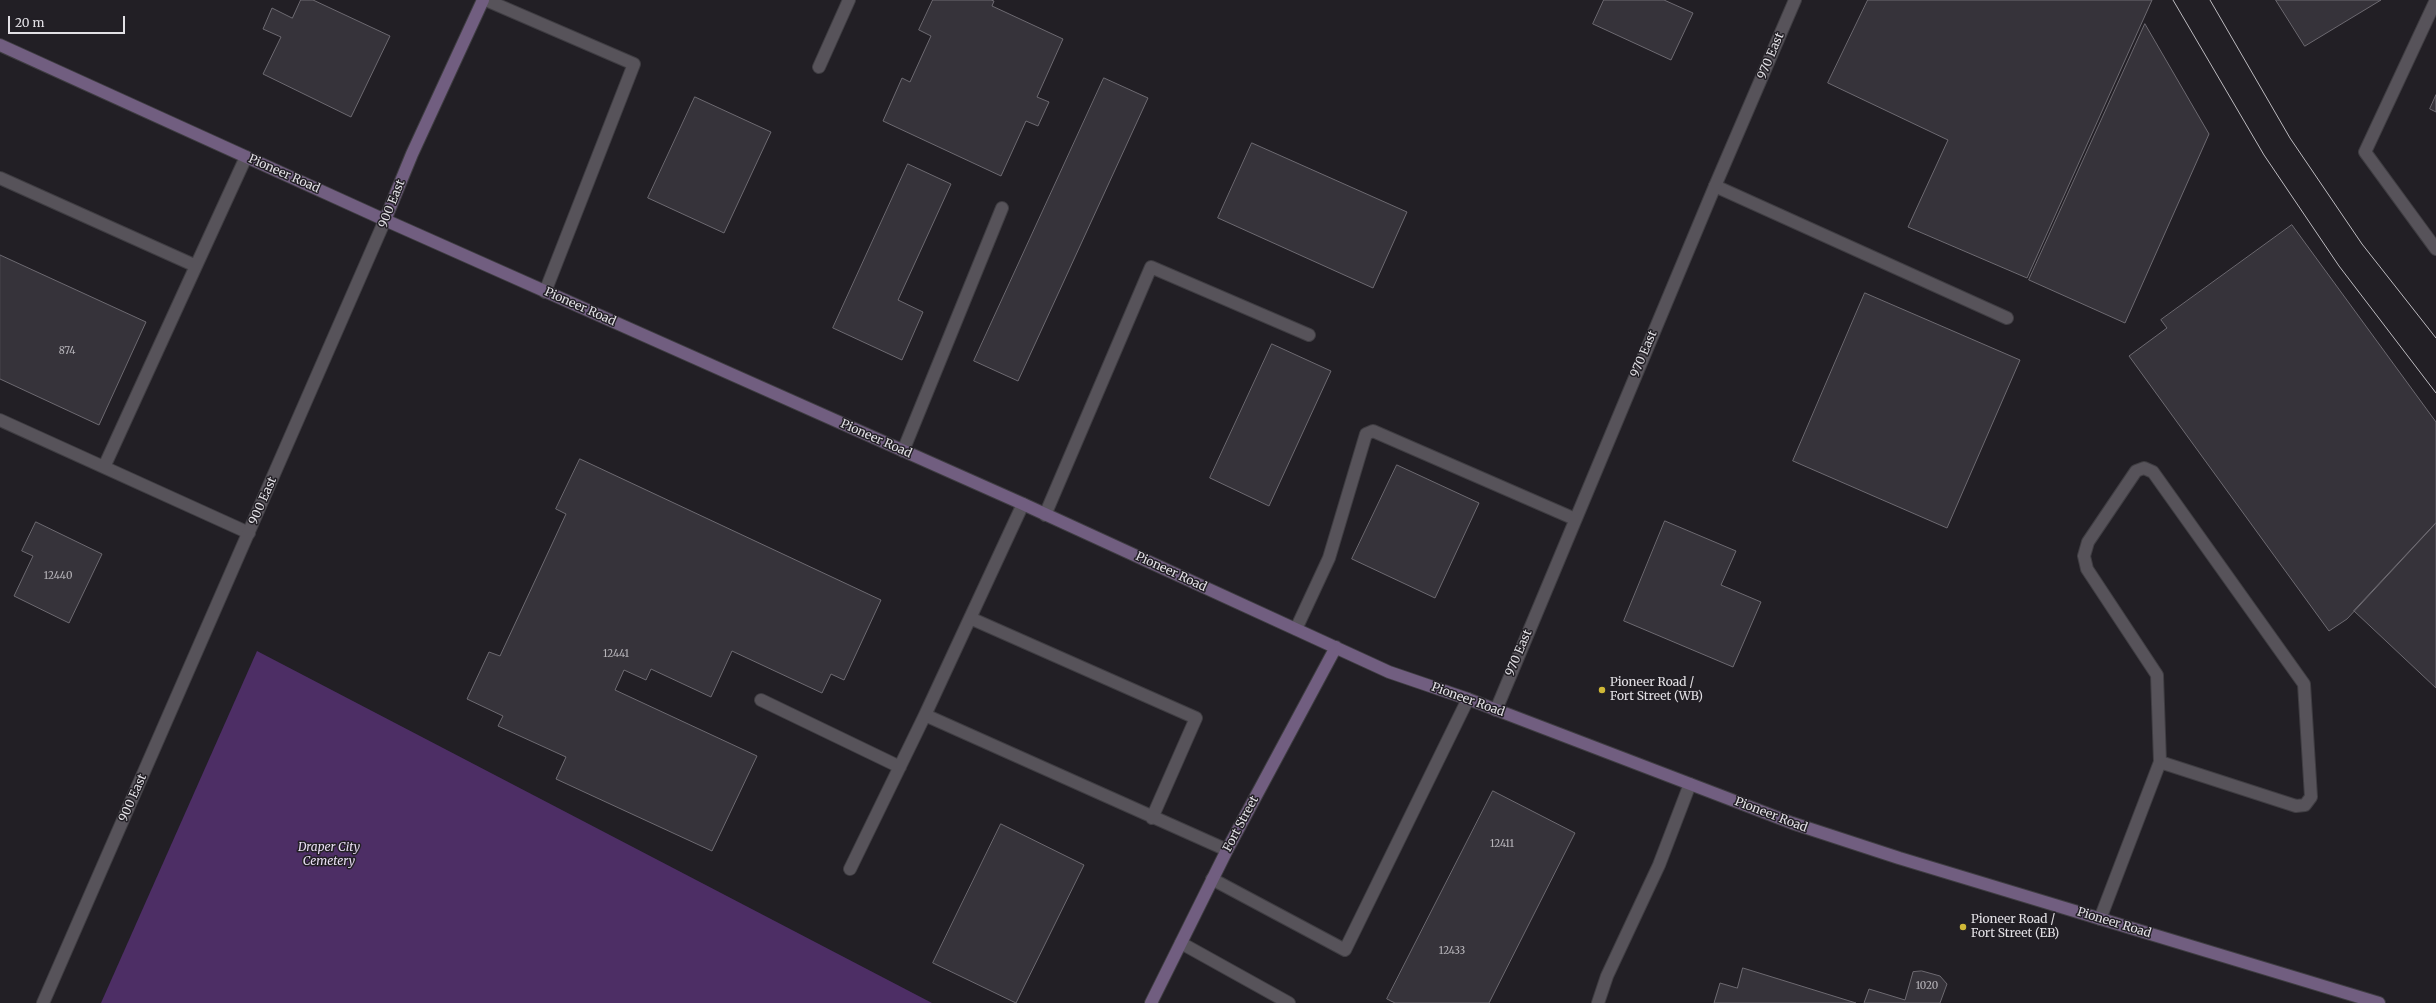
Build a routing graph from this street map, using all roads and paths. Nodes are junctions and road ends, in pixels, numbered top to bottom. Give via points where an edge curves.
1 (485, 0) edge
2 (849, 0) edge
3 (1795, 0) edge
4 (2436, 0) edge
5 (0, 45) edge
6 (819, 67) dead end
7 (246, 157) junction
8 (0, 178) edge
9 (1715, 186) junction
10 (1002, 208) dead end
11 (385, 220) junction
12 (2436, 249) edge
13 (196, 266) junction
14 (545, 292) junction
15 (2007, 318) dead end
16 (1309, 335) dead end
17 (0, 420) edge
18 (903, 451) junction
19 (104, 467) junction
20 (1023, 504) junction
21 (1045, 515) junction
22 (1575, 519) junction
23 (249, 533) junction
24 (970, 618) junction
25 (1296, 629) junction
26 (1336, 647) junction
27 (1468, 699) junction
28 (761, 700) dead end
29 (1496, 710) junction
30 (925, 715) junction
31 (2160, 762) junction
32 (900, 766) junction
33 (1690, 784) junction
34 (1152, 818) junction
35 (1227, 850) junction
36 (850, 869) dead end
37 (1212, 879) junction
38 (2100, 919) junction
39 (1181, 943) junction
40 (43, 1003) edge
41 (1151, 1003) edge
42 (1289, 1003) edge
43 (1598, 1003) edge
44 (2379, 1003) edge

1 - 11 street, 900 East via 412,154
1 - 14 street via 634,64
2 - 6 street
3 - 9 street, 970 East
4 - 12 street via 2365,152
5 - 7 street, Pioneer Road
7 - 11 street, Pioneer Road
7 - 13 street
8 - 13 street
9 - 15 street
9 - 22 street, 970 East
10 - 18 street
11 - 14 street, Pioneer Road
11 - 23 street, 900 East
13 - 19 street
14 - 18 street, Pioneer Road
16 - 21 street via 1151,267
17 - 19 street
18 - 20 street, Pioneer Road
19 - 23 street
20 - 21 street, Pioneer Road
20 - 24 street
21 - 25 street, Pioneer Road
22 - 25 street via 1372,431 1366,434 1329,558
22 - 29 street, 970 East
23 - 40 street, 900 East
24 - 30 street
24 - 34 street via 1196,718
25 - 26 street, Pioneer Road
26 - 27 street, Pioneer Road via 1388,672
26 - 35 street, Fort Street
27 - 29 street, Pioneer Road
27 - 37 street via 1344,950
28 - 32 street
29 - 33 street, Pioneer Road
30 - 32 street
30 - 34 street
31 - 31 street via 2296,806 2305,805 2311,797 2304,684 2153,472 2144,468 2136,472 2088,542 2084,556 2086,569 2157,675
31 - 38 street
32 - 36 street
33 - 38 street, Pioneer Road via 1792,824
33 - 43 street via 1659,865 1607,976
34 - 35 street
35 - 37 street, Fort Street
37 - 39 street, Fort Street
38 - 44 street, Pioneer Road
39 - 41 street, Fort Street
39 - 42 street

